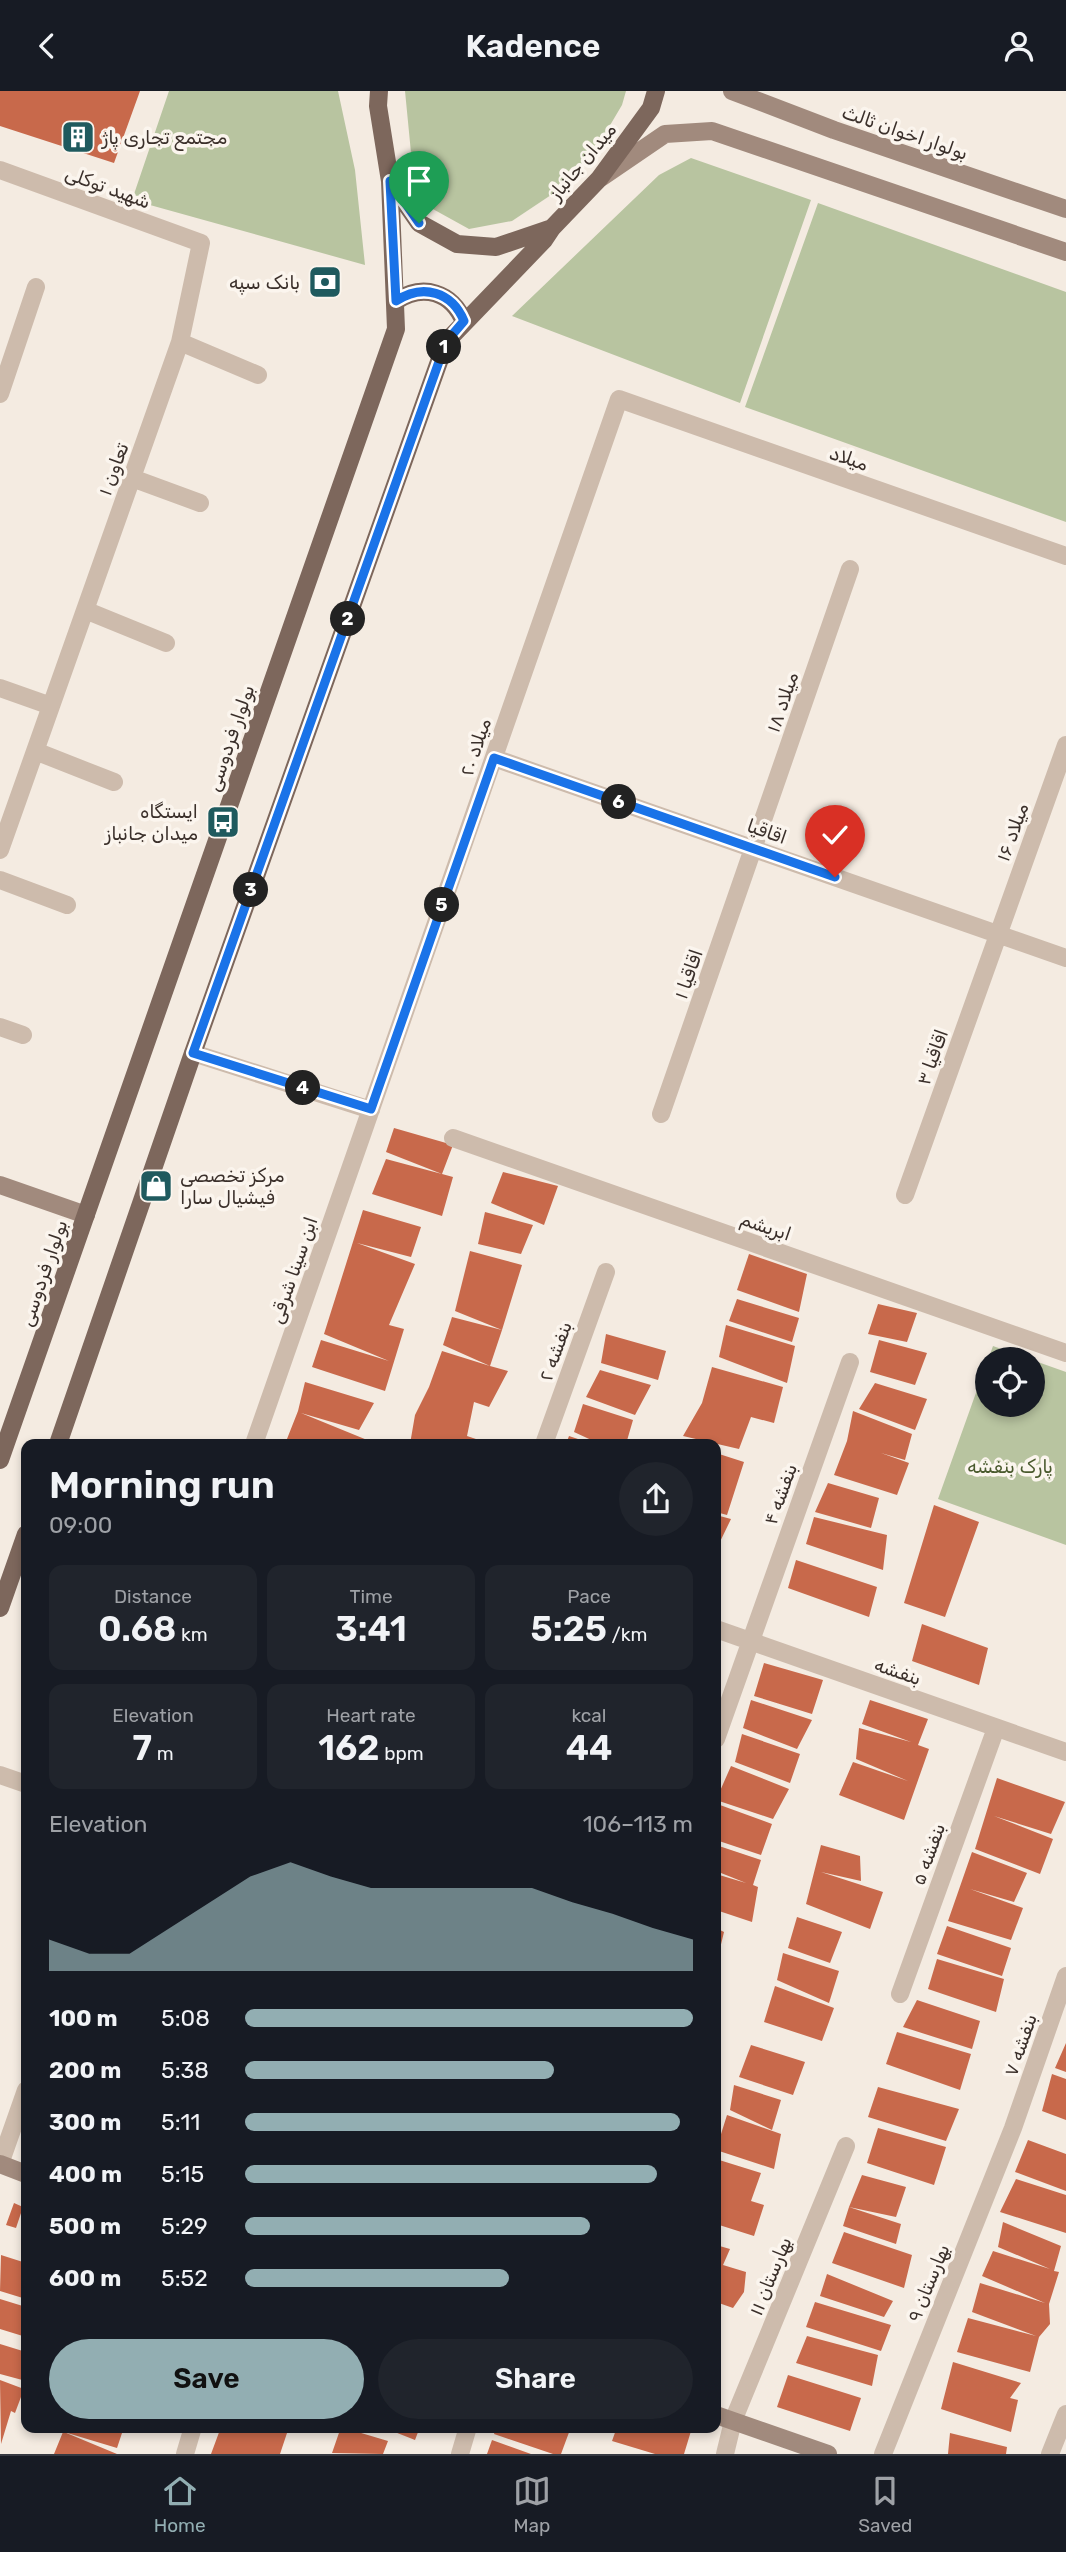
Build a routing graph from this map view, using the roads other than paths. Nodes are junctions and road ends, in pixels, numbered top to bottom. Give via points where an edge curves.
1 (656, 91) edge
2 (732, 91) edge
3 (377, 96) edge
4 (0, 170) edge
5 (599, 179) junction
6 (390, 181) junction
7 (1066, 209) edge
8 (552, 228) junction
9 (201, 243) joint
10 (1066, 252) edge
11 (36, 287) dead end
12 (396, 301) junction
13 (464, 321) junction
14 (180, 342) junction
15 (258, 375) dead end
16 (0, 394) edge
17 (619, 399) joint
18 (132, 478) junction
19 (200, 503) dead end
20 (1066, 556) edge
21 (850, 569) dead end
22 (85, 610) junction
23 (166, 643) dead end
24 (0, 688) edge
25 (51, 706) junction
26 (1066, 745) edge
27 (36, 751) junction
28 (494, 758) junction
29 (114, 782) dead end
30 (753, 849) junction
31 (0, 851) edge
32 (0, 880) edge
33 (67, 905) dead end
34 (998, 934) junction
35 (1066, 958) edge
36 (0, 1027) edge
37 (23, 1035) dead end
38 (193, 1053) junction
39 (371, 1109) junction
40 (662, 1114) dead end
41 (453, 1138) dead end
42 (0, 1185) edge
43 (905, 1195) dead end
44 (86, 1215) junction
45 (606, 1272) dead end
46 (1066, 1353) edge
47 (850, 1362) dead end
48 (60, 1439) edge
49 (256, 1439) edge
50 (546, 1439) edge
51 (0, 1460) edge
52 (21, 1548) edge
53 (0, 1608) edge
54 (721, 1631) edge
55 (749, 1641) junction
56 (721, 1724) edge
57 (996, 1728) junction
58 (1066, 1752) edge
59 (0, 1775) edge
60 (21, 1782) edge
61 (1066, 1976) edge
62 (900, 1994) dead end
63 (21, 2104) edge
64 (1013, 2127) joint
65 (846, 2146) dead end
66 (0, 2164) edge
67 (21, 2172) edge
68 (1066, 2414) edge
69 (721, 2417) edge
70 (733, 2421) junction
71 (191, 2433) edge
72 (466, 2433) edge
73 (185, 2454) edge
74 (460, 2454) edge
75 (725, 2454) edge
76 (828, 2454) edge
77 (883, 2454) edge
78 (1050, 2454) edge

1 - 5 main road, میدان جانباز via 651,108
2 - 7 street, بولوار اخوان ثالث
3 - 6 main road, میدان جانباز
4 - 9 street, شهید توکلی
5 - 8 main road, میدان جانباز
5 - 10 street via 664,134 712,131
6 - 8 main road, میدان جانباز via 419,223 457,244 496,247
6 - 12 main road, بولوار فردوسی
8 - 13 main road
9 - 14 street, تعاون ۱
11 - 16 street
12 - 13 main road via 415,292 436,292 454,303
12 - 44 main road, بولوار فردوسی via 397,329
13 - 38 main road via 446,342
14 - 15 street
14 - 18 street, تعاون ۱
17 - 20 street, میلاد
17 - 28 street, میلاد ۲۰
18 - 19 street
18 - 22 street, تعاون ۱
21 - 30 street, میلاد ۱۸
22 - 23 street
22 - 25 street, تعاون ۱
24 - 25 street
25 - 27 street, تعاون ۱
26 - 34 street, میلاد ۱۶
27 - 29 street
27 - 31 street, تعاون ۱
28 - 30 street, اقاقیا
28 - 39 street, میلاد ۲۰
30 - 34 street, اقاقیا
30 - 40 street, اقاقیا ۱
32 - 33 street
34 - 35 street, اقاقیا
34 - 43 street, اقاقیا ۳
36 - 37 street
38 - 39 street
38 - 48 main road
39 - 49 street, ابن سینا شرقی
41 - 46 street, ابریشم
42 - 44 street
44 - 51 main road, بولوار فردوسی
45 - 50 street, بنفشه ۲
47 - 55 street, بنفشه ۴
52 - 53 main road
54 - 55 street, بنفشه
55 - 56 street, بنفشه ۴
55 - 57 street, بنفشه
57 - 58 street, بنفشه
57 - 62 street, بنفشه ۵
59 - 60 street
61 - 64 street, بنفشه ۷
63 - 66 street
64 - 77 street, بهارستان ۹
65 - 70 street, بهارستان ۱۱
66 - 67 street
68 - 78 street
69 - 70 street
70 - 75 street, بهارستان ۱۱
70 - 76 street
71 - 73 street
72 - 74 street

